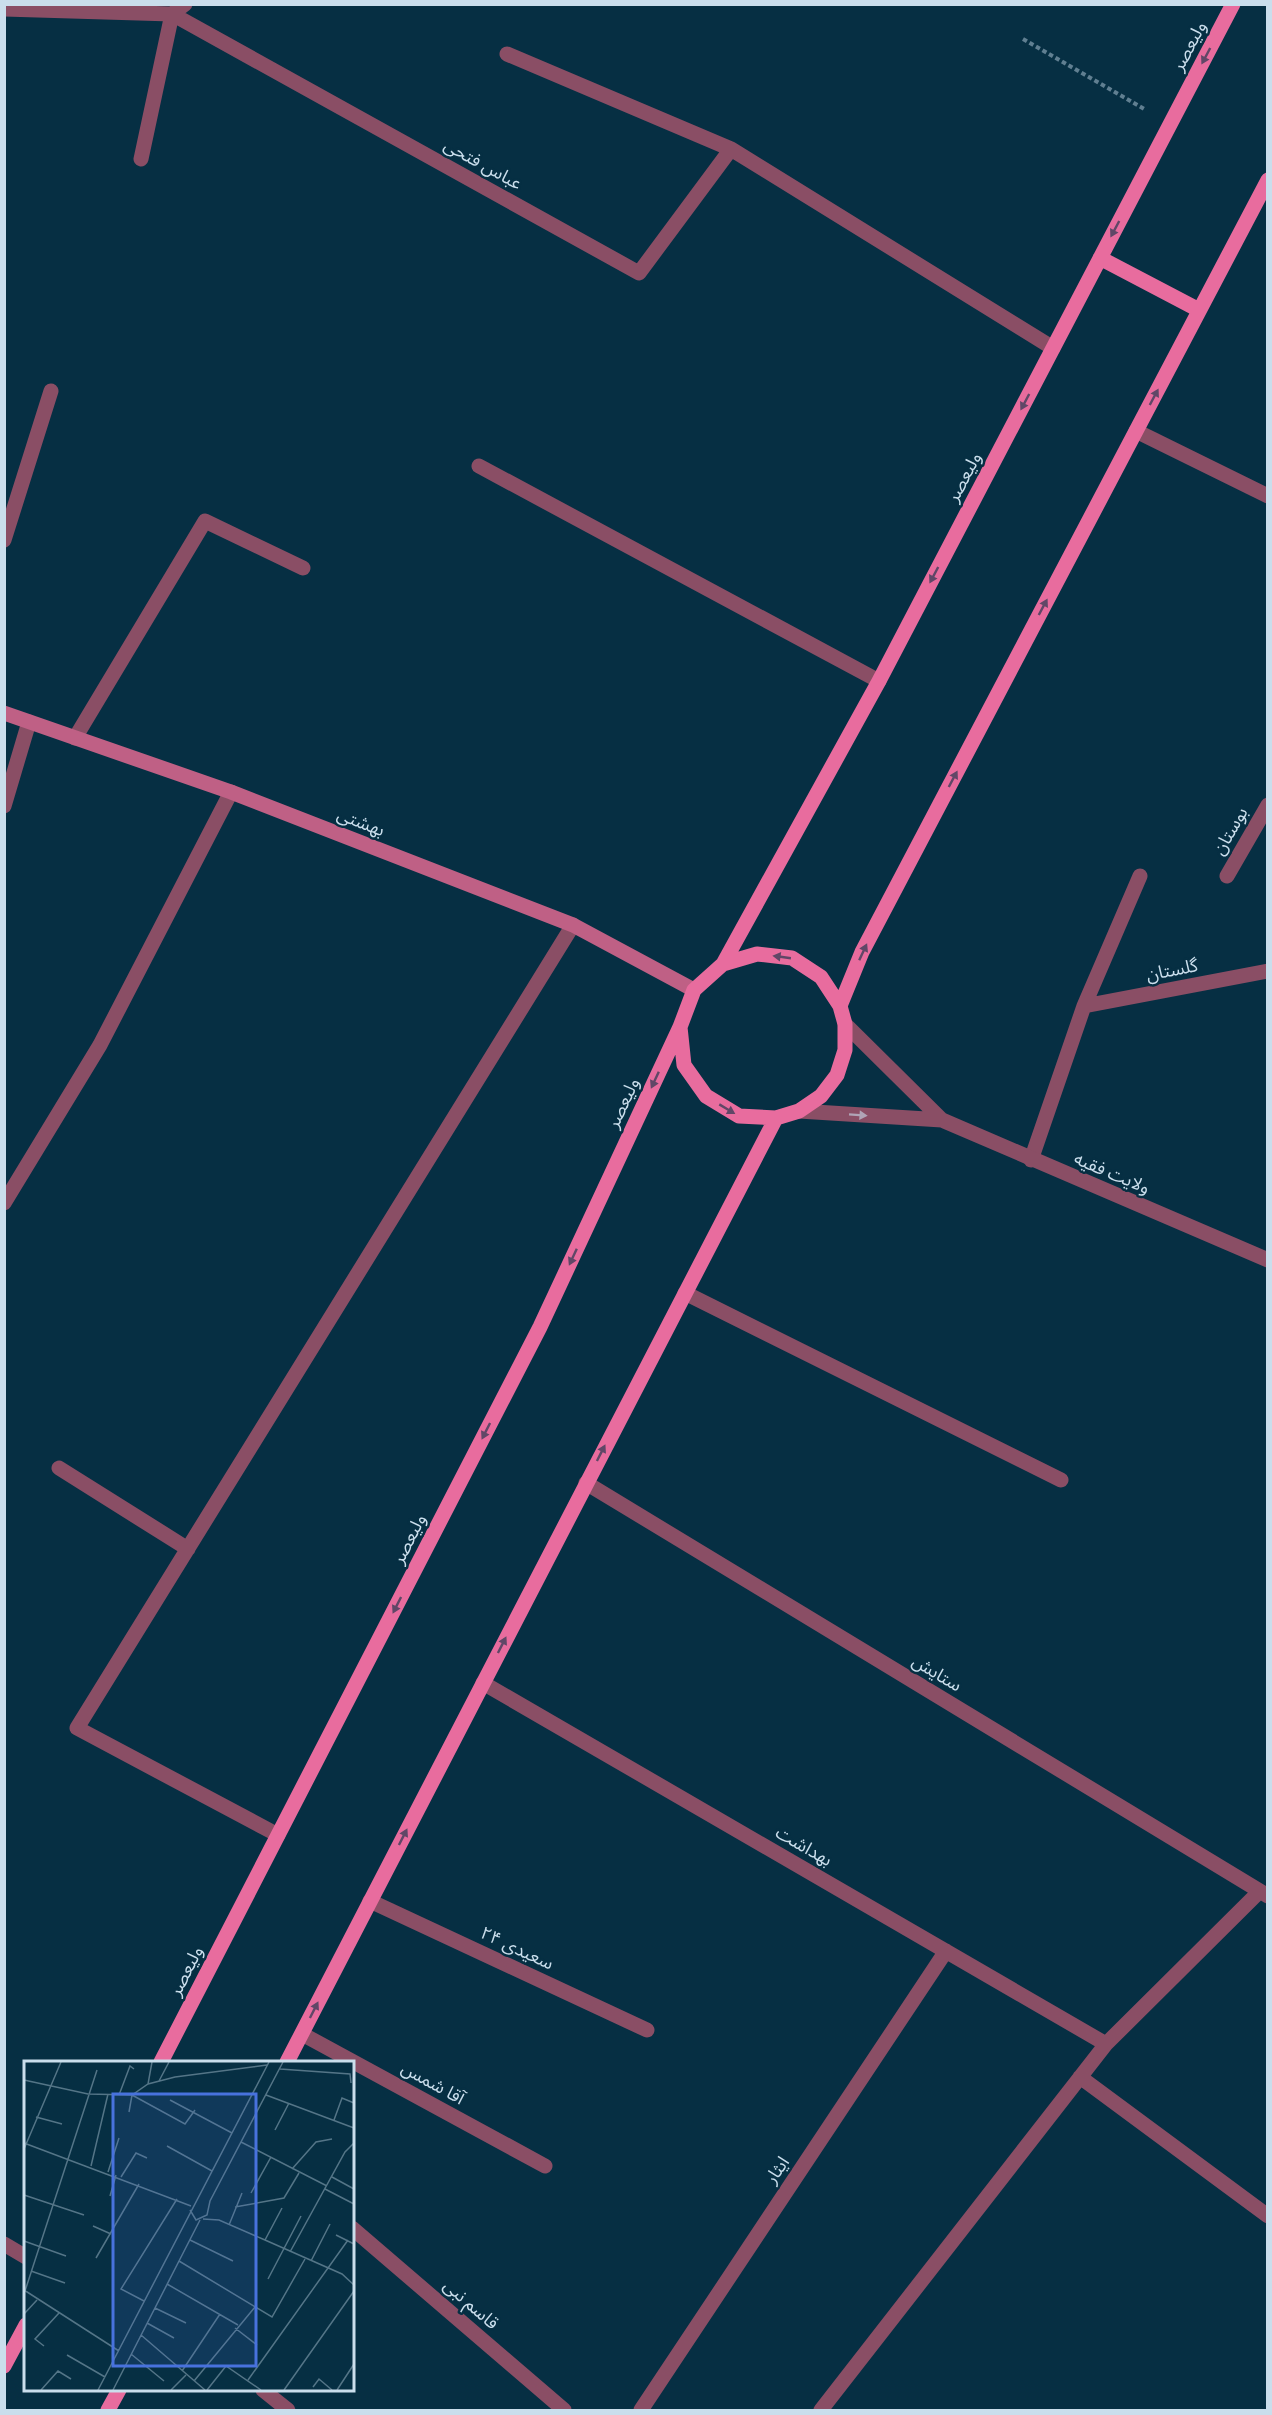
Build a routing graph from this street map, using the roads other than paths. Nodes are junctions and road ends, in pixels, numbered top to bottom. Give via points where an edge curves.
1 (1233, 4) edge
2 (59, 7) edge
3 (4, 9) edge
4 (179, 9) edge
5 (507, 54) dead end
6 (731, 149) junction
7 (141, 159) dead end
8 (1268, 180) edge
9 (1100, 258) junction
10 (1199, 310) junction
11 (1053, 348) junction
12 (51, 391) dead end
13 (1136, 431) junction
14 (479, 466) dead end
15 (1268, 496) edge
16 (4, 540) edge
17 (303, 568) dead end
18 (879, 681) junction
19 (4, 713) edge
20 (29, 722) junction
21 (75, 738) junction
22 (231, 792) junction
23 (1268, 805) edge
24 (4, 806) edge
25 (1140, 876) dead end
26 (1227, 876) dead end
27 (573, 925) junction
28 (723, 963) junction
29 (1268, 971) edge
30 (694, 990) junction
31 (840, 1006) junction
32 (1084, 1006) junction
33 (845, 1024) junction
34 (680, 1027) junction
35 (799, 1111) junction
36 (776, 1118) junction
37 (942, 1120) junction
38 (1031, 1160) junction
39 (4, 1203) edge
40 (1268, 1260) edge
41 (685, 1293) junction
42 (59, 1468) dead end
43 (1061, 1480) dead end
44 (586, 1483) junction
45 (188, 1549) junction
46 (483, 1683) junction
47 (278, 1835) junction
48 (1264, 1894) edge
49 (370, 1901) junction
50 (946, 1951) junction
51 (647, 2030) dead end
52 (302, 2034) junction
53 (1106, 2044) junction
54 (162, 2061) edge
55 (288, 2061) edge
56 (352, 2061) edge
57 (354, 2062) edge
58 (1080, 2078) junction
59 (545, 2166) dead end
60 (1268, 2216) edge
61 (354, 2230) edge
62 (4, 2244) edge
63 (24, 2256) edge
64 (24, 2329) edge
65 (4, 2366) edge
66 (118, 2391) edge
67 (264, 2391) edge
68 (108, 2410) edge
69 (288, 2410) edge
70 (564, 2410) edge
71 (641, 2410) edge
72 (821, 2410) edge

1 -> 9 main road, ولیعصر
2 - 3 street
2 - 4 street
4 - 6 street, عباس فتحی via 639,273
4 - 7 street
5 - 6 street
6 - 11 street
8 - 10 main road
9 - 10 main road
9 - 11 main road, ولیعصر
13 -> 10 main road
11 -> 18 main road, ولیعصر
12 - 16 street
13 - 15 street
31 -> 13 main road via 862,952
14 - 18 street
17 - 21 street via 205,521
18 - 28 main road, ولیعصر
19 - 20 main road, بهشتی
20 - 21 main road, بهشتی
20 - 24 street
21 - 22 main road, بهشتی
22 - 27 main road, بهشتی
22 - 39 street via 100,1044
23 - 26 street, بوستان
25 - 32 street
27 - 30 main road, بهشتی
27 - 45 street
28 - 30 main road
31 -> 28 main road via 821,977 792,958 757,954
29 - 32 street, گلستان
30 - 34 main road
31 - 33 main road
32 - 38 street
33 - 35 main road via 845,1050 837,1075 821,1096
33 - 37 street, ولایت فقیه
34 -> 36 main road via 684,1065 706,1096 738,1116
34 -> 47 main road, ولیعصر via 540,1327
35 - 36 main road
35 -> 37 street, ولایت فقیه
36 - 41 main road
37 - 38 street, ولایت فقیه
38 - 40 street, ولایت فقیه
41 - 43 street
44 -> 41 main road
42 - 45 street
46 -> 44 main road
44 - 48 street, ستایش
45 - 47 street via 77,1728
49 -> 46 main road
46 - 50 street, بهداشت
47 - 54 main road, ولیعصر
48 - 53 street
49 - 51 street, ۲۴ سعیدی
52 -> 49 main road
50 - 53 street, بهداشت
50 - 71 street, ایثار
52 - 55 main road
52 - 56 street, آقا شمس
53 - 58 street
57 - 59 street, آقا شمس
58 - 60 street
58 - 72 street
61 - 70 street, قاسم نبی
62 - 63 street
64 - 65 main road
66 - 68 main road
67 - 69 street

